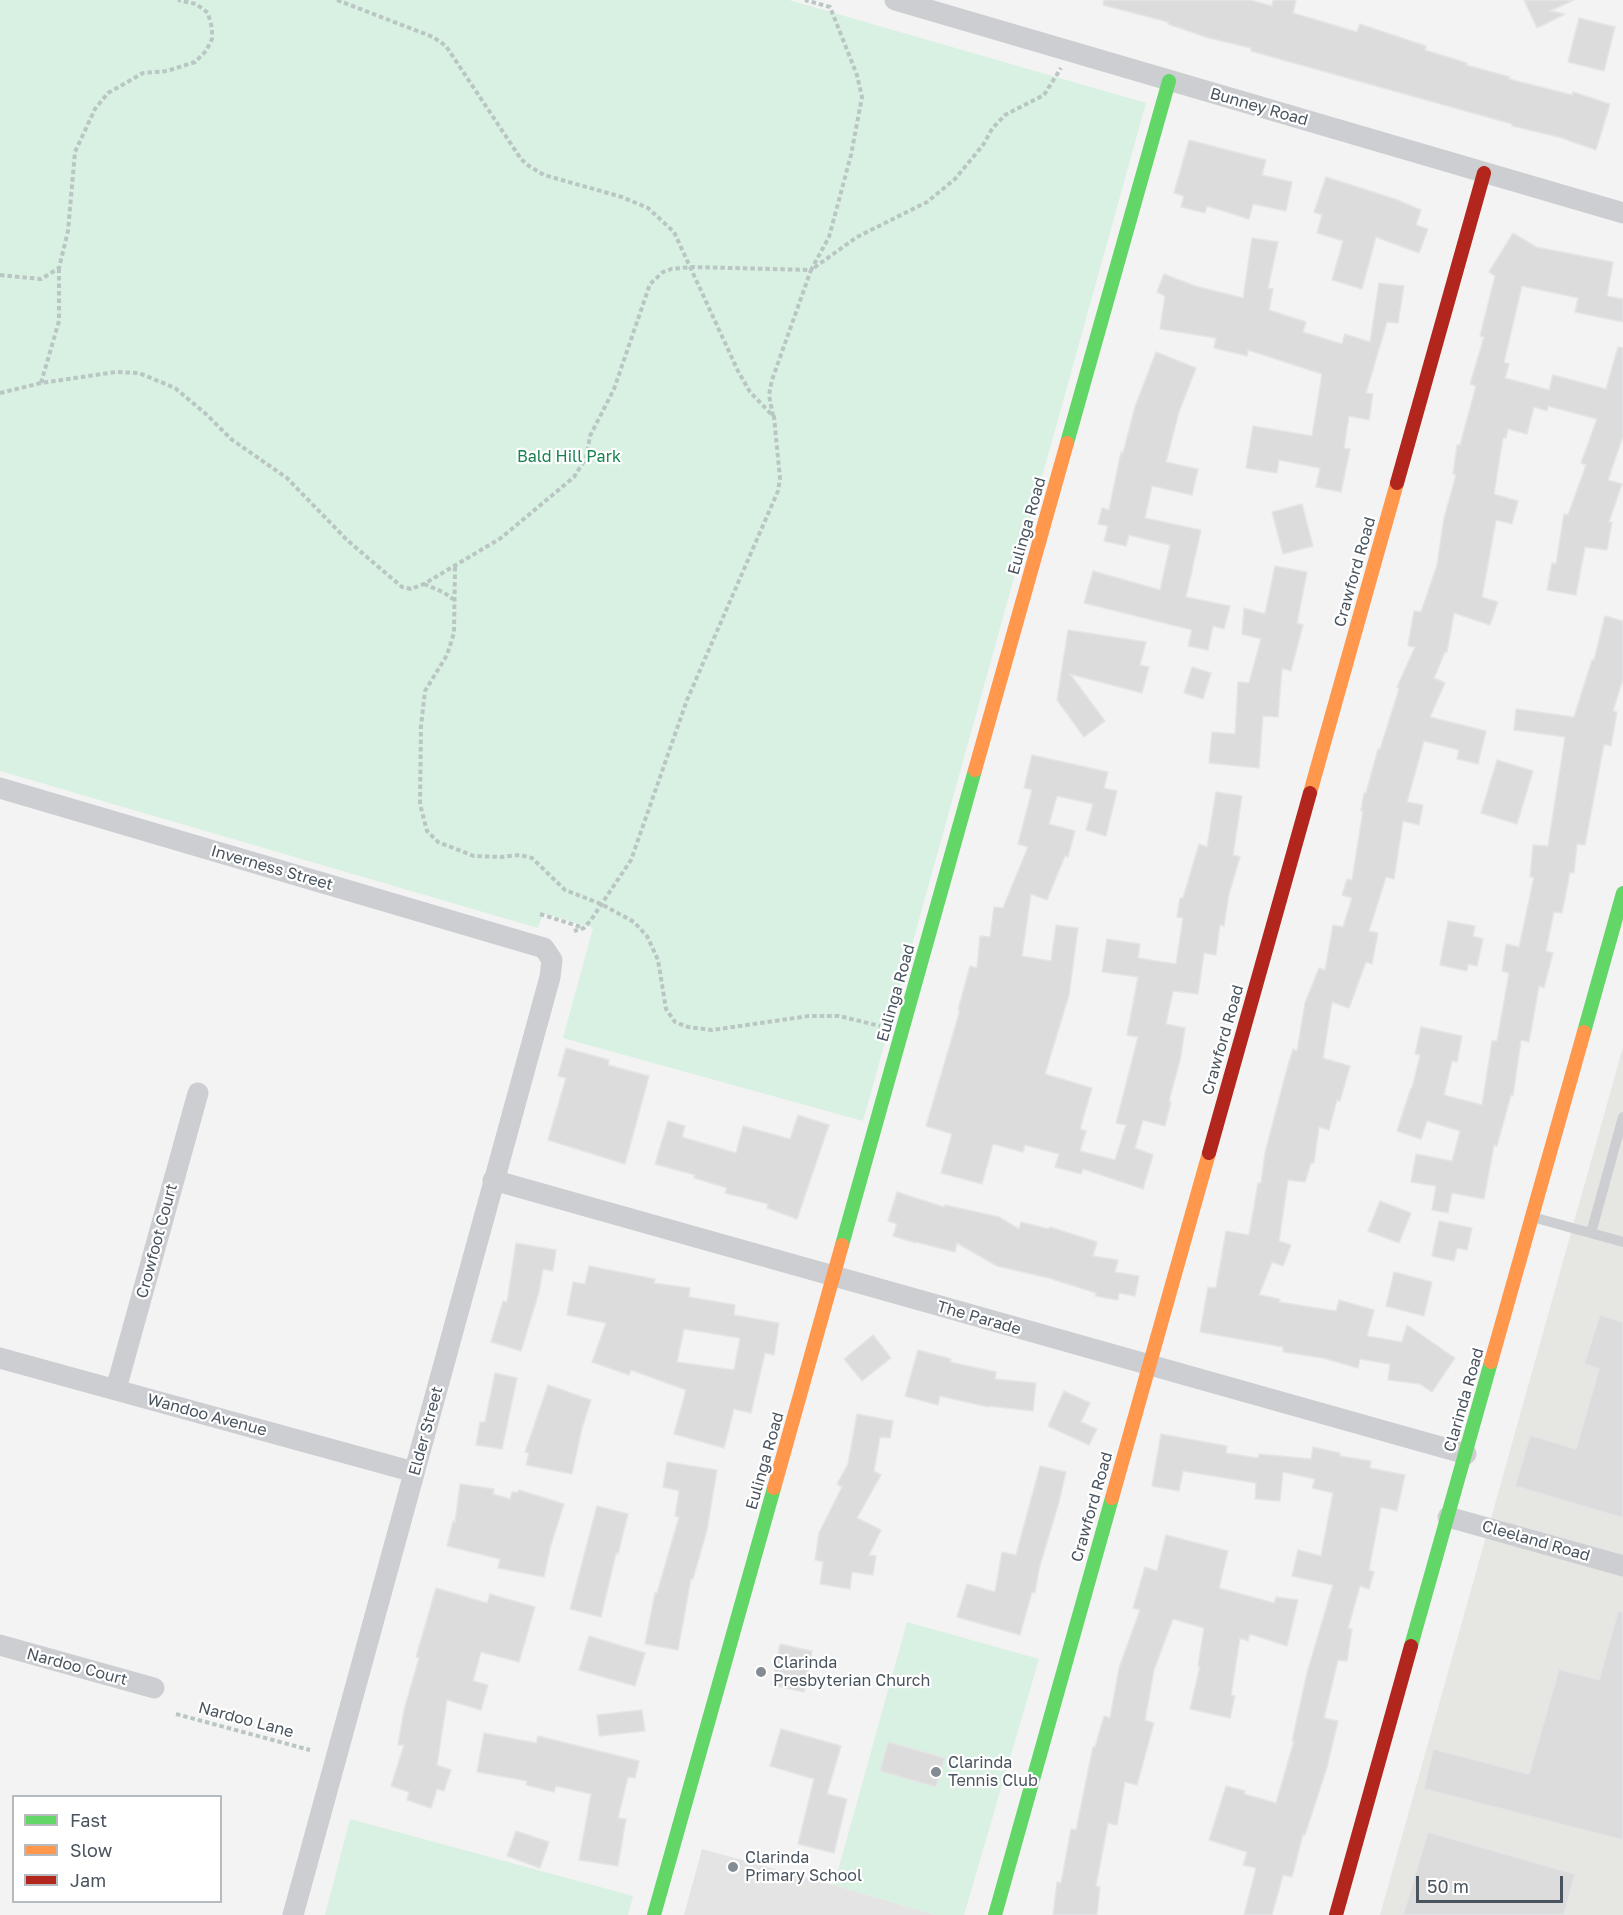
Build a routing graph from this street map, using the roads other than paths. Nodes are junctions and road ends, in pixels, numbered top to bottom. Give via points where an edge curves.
1 (895, 0) edge
2 (1168, 81) junction
3 (1484, 173) junction
4 (1623, 213) edge
5 (0, 788) edge
6 (1623, 893) edge
7 (544, 948) joint
8 (198, 1093) dead end
9 (1623, 1116) edge
10 (493, 1180) junction
11 (1532, 1217) junction
12 (1591, 1233) junction
13 (1623, 1242) edge
14 (834, 1277) junction
15 (0, 1358) edge
16 (1148, 1366) junction
17 (116, 1389) junction
18 (1466, 1454) junction
19 (414, 1472) junction
20 (1448, 1517) junction
21 (1623, 1566) edge
22 (0, 1645) edge
23 (154, 1688) dead end
24 (293, 1915) edge
25 (654, 1915) edge
26 (995, 1915) edge
27 (1336, 1915) edge

1 - 2 street, Bunney Road
2 - 3 street, Bunney Road
2 - 14 street, Eulinga Road
3 - 4 street, Bunney Road
3 - 16 street, Crawford Road
5 - 7 street, Inverness Street
6 - 11 street, Clarinda Road
7 - 10 street, Elder Street via 552,960 550,977
8 - 17 street, Crowfoot Court
9 - 12 lane
10 - 14 street, The Parade
10 - 19 street, Elder Street
11 - 12 lane
11 - 18 street, Clarinda Road
12 - 13 lane
14 - 16 street, The Parade
14 - 25 street, Eulinga Road
15 - 17 street, Wandoo Avenue
16 - 18 street, The Parade
16 - 26 street, Crawford Road
17 - 19 street, Wandoo Avenue
18 - 20 street, Clarinda Road
19 - 24 street, Elder Street
20 - 21 street, Cleeland Road
20 - 27 street, Clarinda Road
22 - 23 street, Nardoo Court

